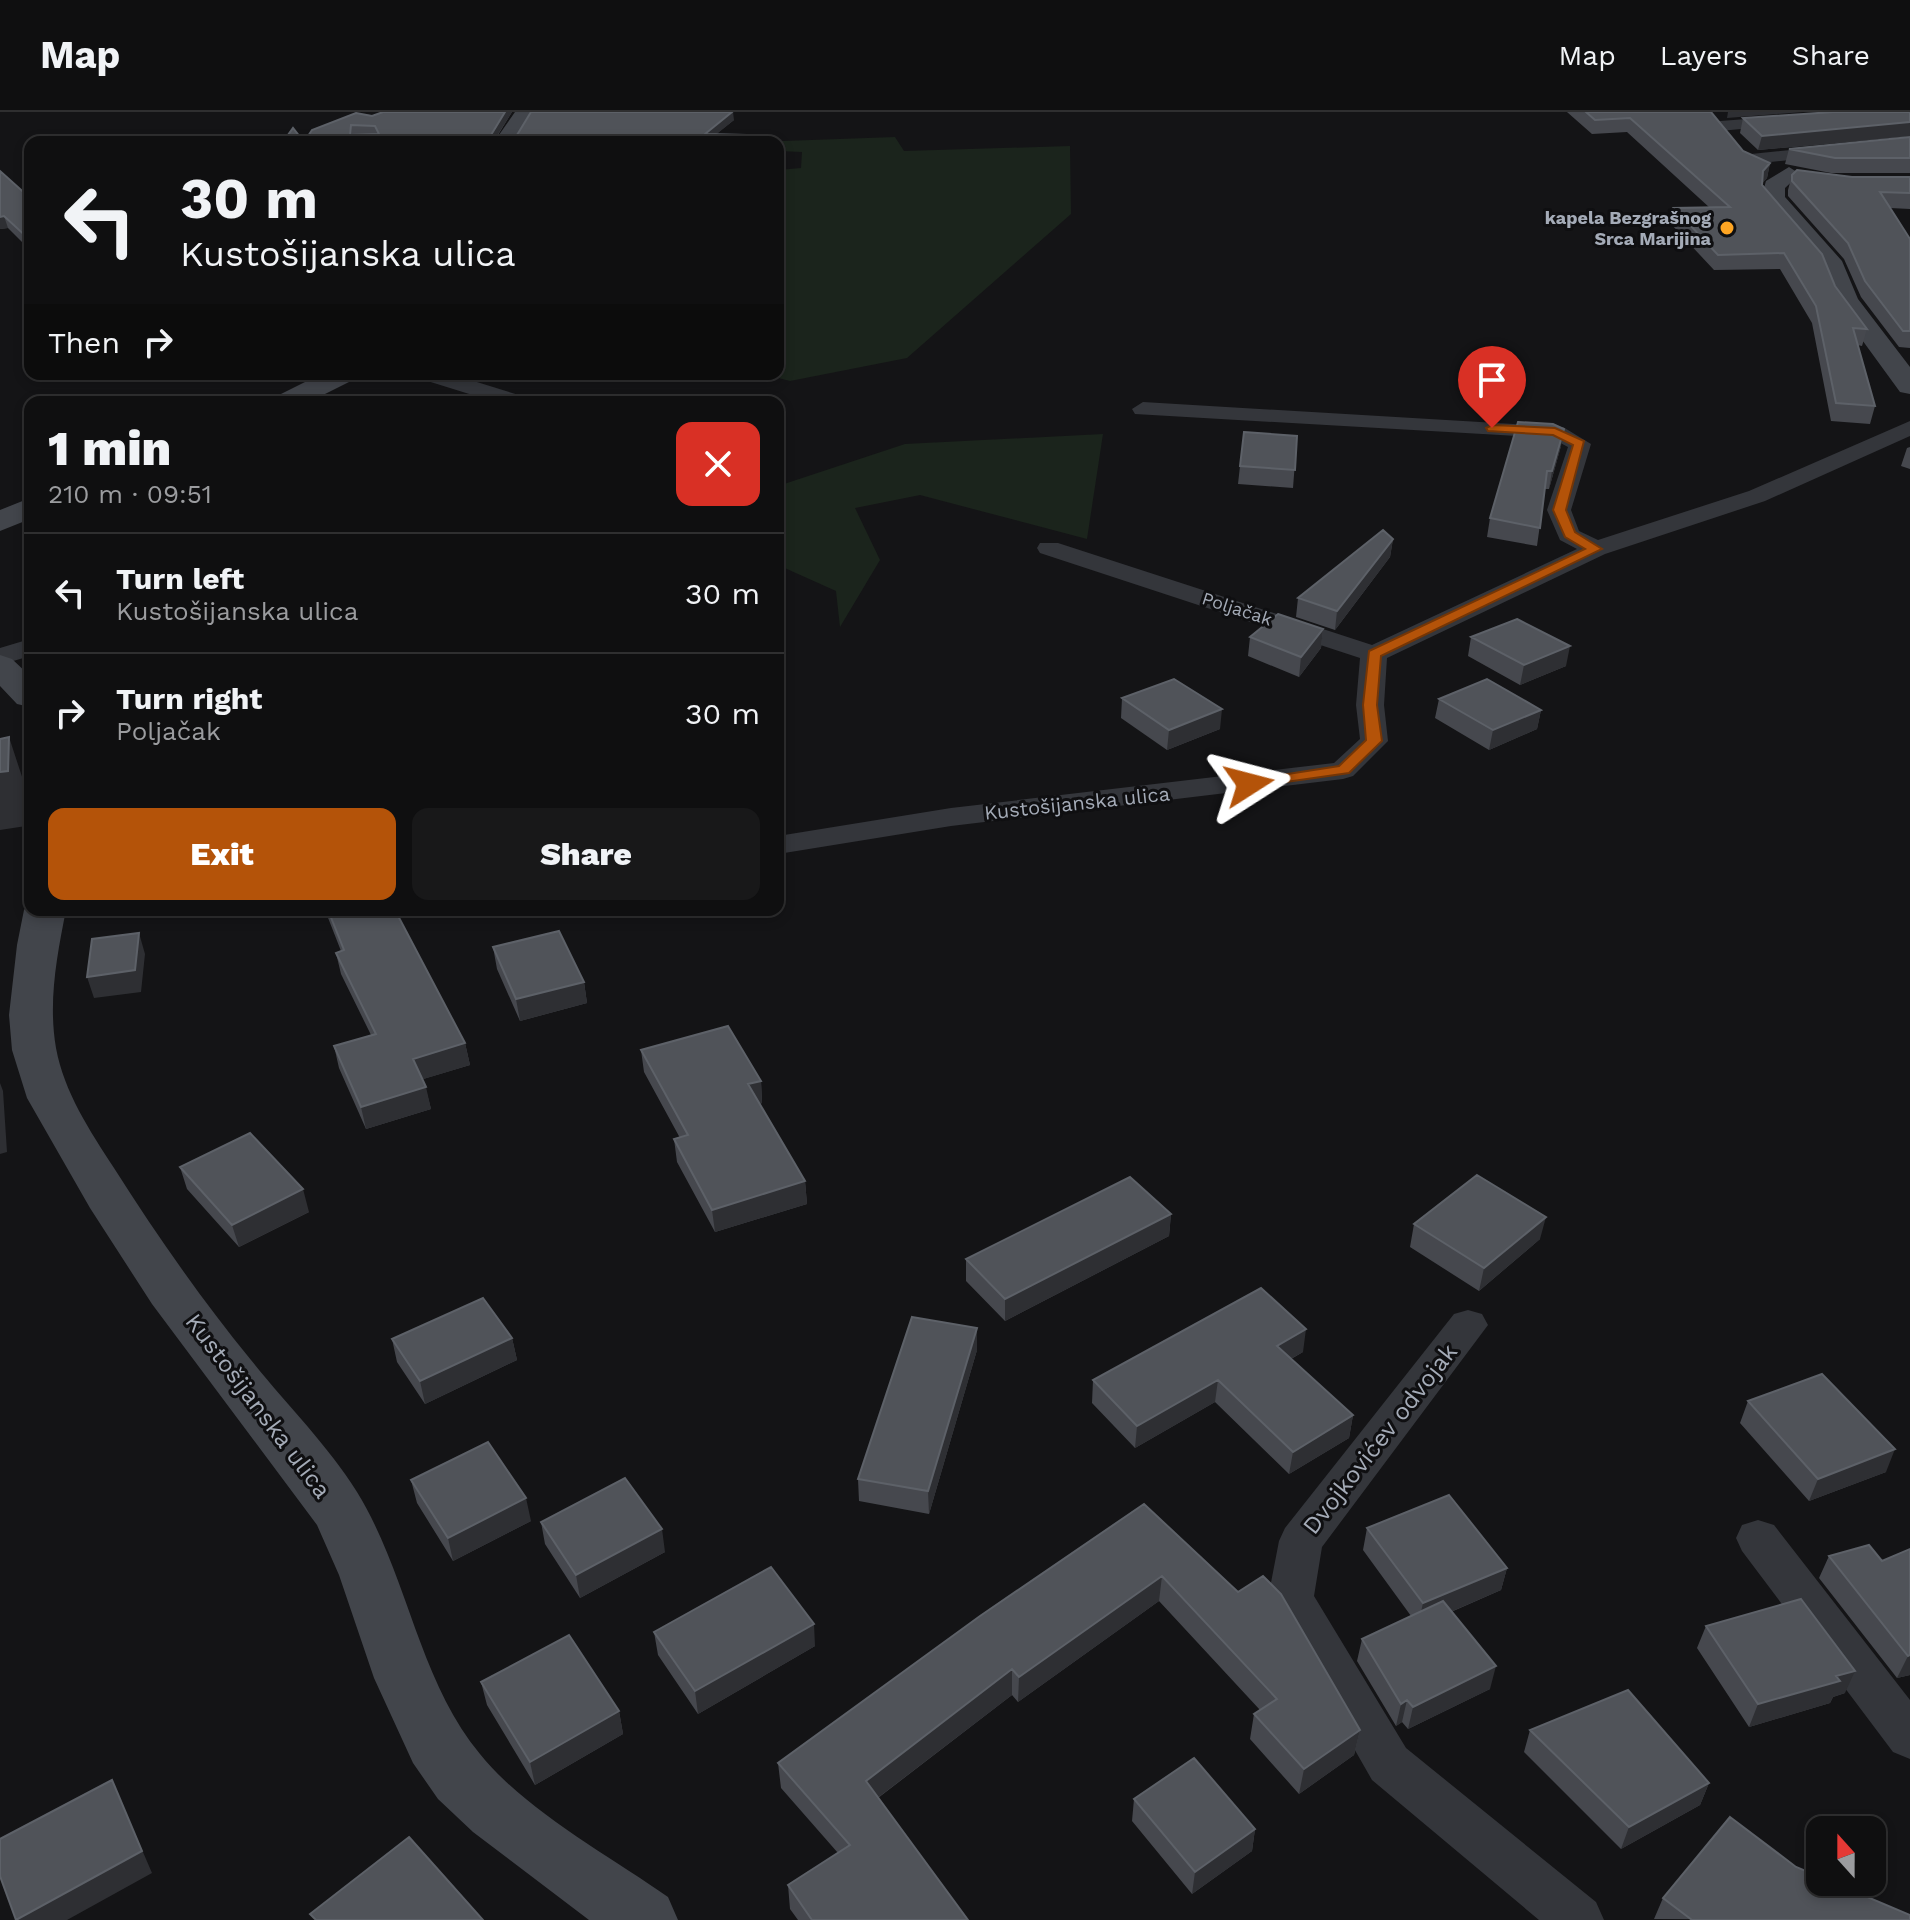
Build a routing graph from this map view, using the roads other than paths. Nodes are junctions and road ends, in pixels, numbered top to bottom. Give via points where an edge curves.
1 (526, 112) edge
2 (1714, 119) edge
3 (1799, 120) edge
4 (509, 136) edge
5 (1910, 143) edge
6 (1751, 159) junction
7 (331, 380) edge
8 (448, 380) edge
9 (1910, 386) edge
10 (299, 396) edge
11 (498, 396) edge
12 (1143, 409) dead end
13 (1910, 428) edge
14 (24, 510) edge
15 (0, 522) edge
16 (1049, 548) dead end
17 (1596, 549) junction
18 (24, 654) edge
19 (1374, 654) junction
20 (7, 673) edge
21 (784, 844) edge
22 (44, 916) edge
23 (1468, 1325) dead end
24 (1758, 1538) dead end
25 (1910, 1737) edge
26 (644, 1920) edge
27 (1578, 1920) edge

1 - 4 street
2 - 3 street
2 - 6 street
5 - 6 street
6 - 9 street via 1800,176 1774,186 1773,198 1833,266 1846,300
7 - 10 street
8 - 11 street
12 - 17 street via 1555,432 1580,444 1559,510 1569,535
13 - 17 street via 1757,496
14 - 15 street
16 - 19 street, Poljačak
17 - 19 street
18 - 20 street
19 - 21 street, Kustošijanska ulica via 1374,741 1343,770 951,817
22 - 26 street, Kustošijanska ulica via 33,978 34,1050 43,1084 64,1126 175,1297 338,1511 404,1676 456,1774 542,1850
23 - 27 street, Dvojkovićev odvojak via 1301,1541 1291,1598 1389,1764
24 - 25 street

